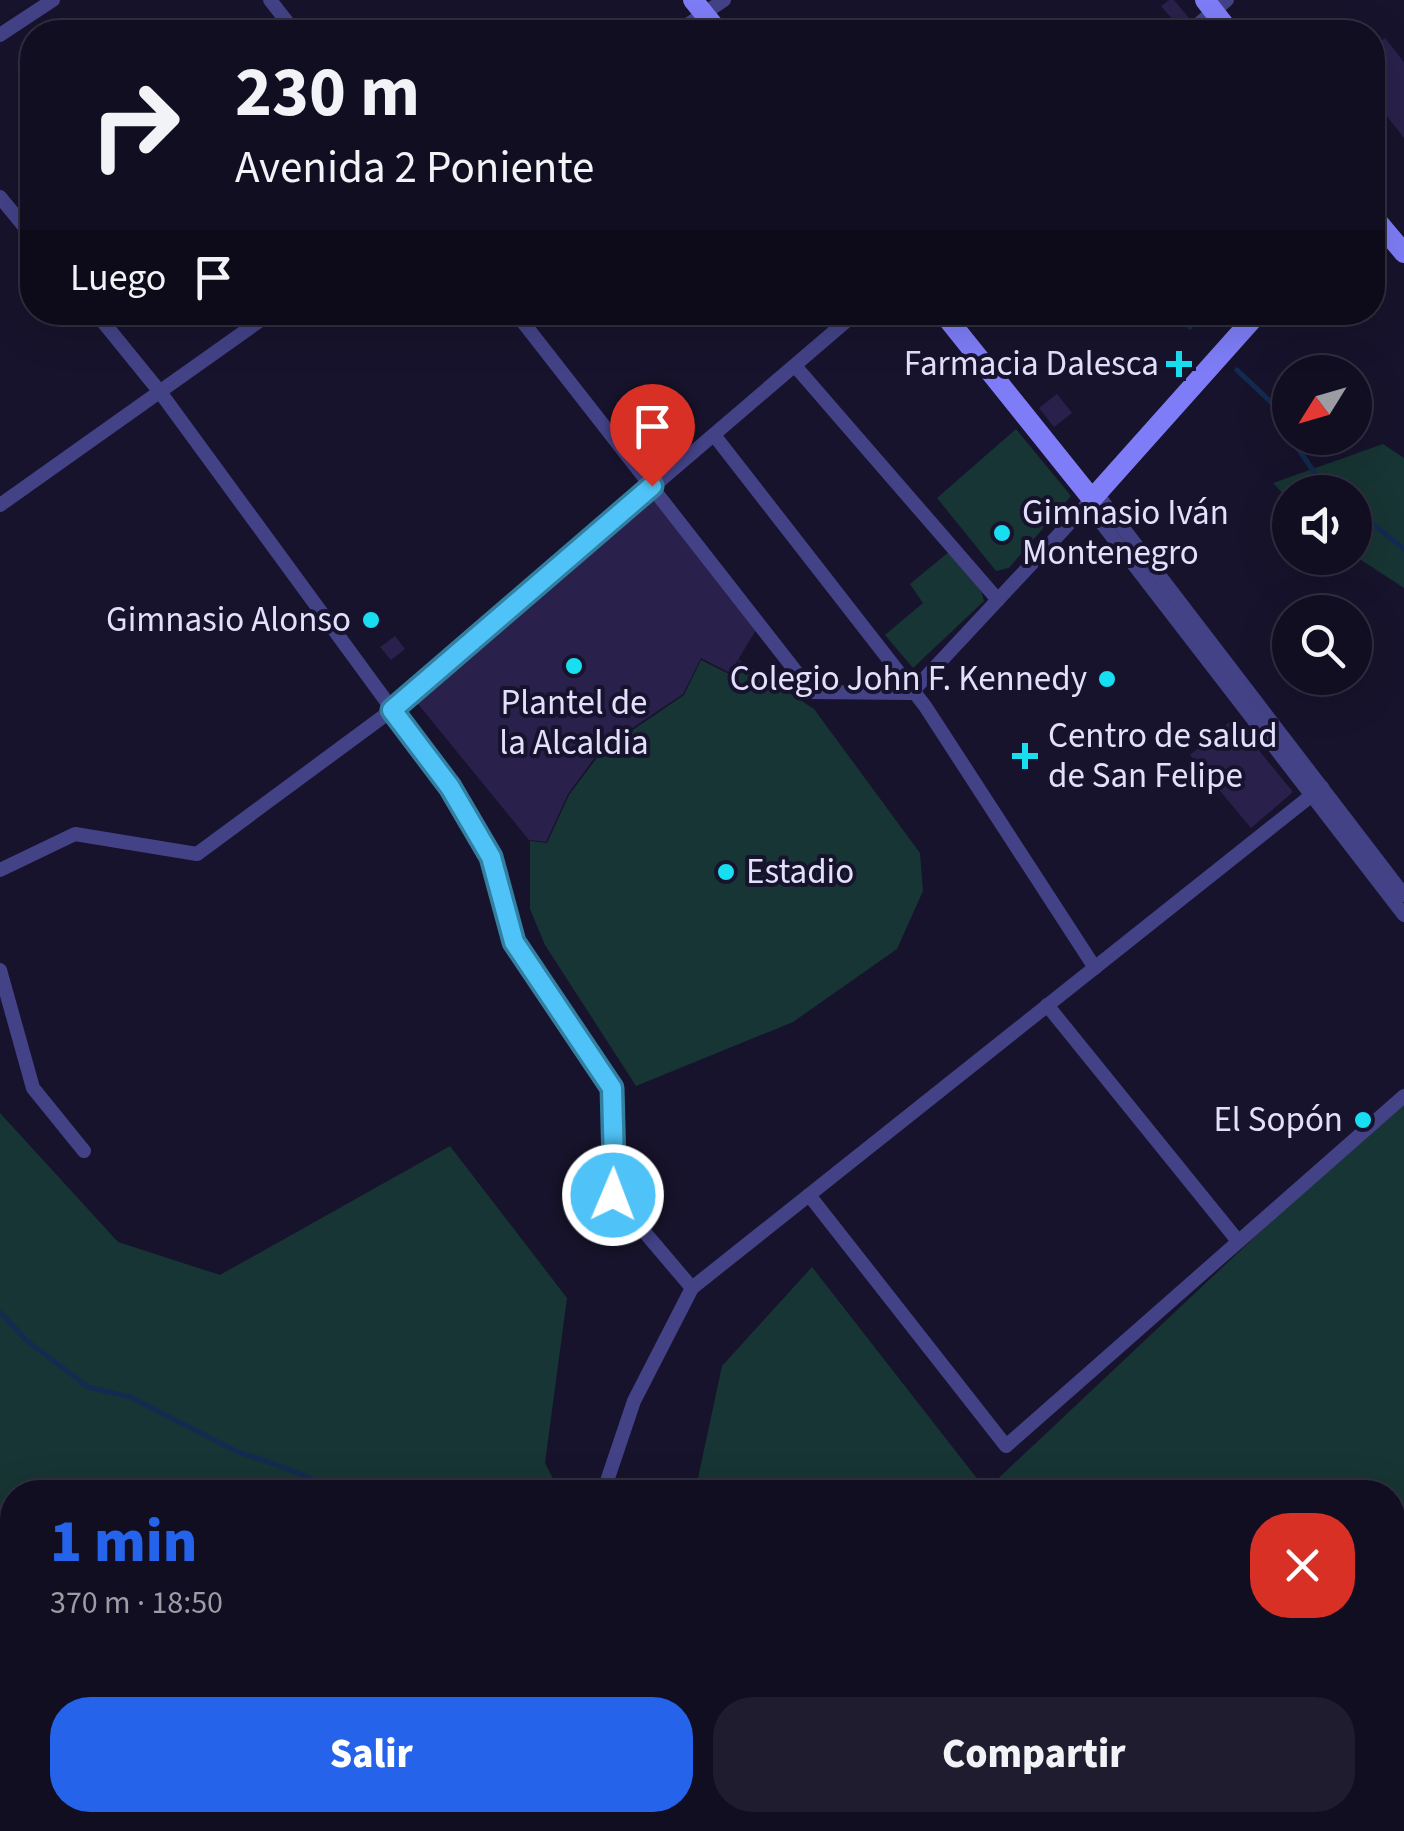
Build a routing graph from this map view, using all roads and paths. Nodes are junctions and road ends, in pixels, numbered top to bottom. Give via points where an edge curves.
1 (53, 0) edge
2 (270, 0) edge
3 (724, 0) edge
4 (698, 7) edge
5 (23, 20) edge
6 (286, 20) edge
7 (0, 197) edge
8 (20, 221) edge
9 (1385, 231) edge
10 (1404, 254) edge
11 (106, 325) edge
12 (254, 325) edge
13 (525, 325) edge
14 (842, 325) edge
15 (952, 325) edge
16 (1247, 325) edge
17 (796, 366) junction
18 (160, 392) junction
19 (714, 435) junction
20 (652, 486) junction
21 (1092, 499) junction
22 (0, 505) edge
23 (998, 600) junction
24 (911, 693) junction
25 (392, 710) junction
26 (1317, 791) junction
27 (0, 870) edge
28 (1404, 895) edge
29 (1404, 916) edge
30 (1095, 968) junction
31 (0, 970) edge
32 (1048, 1005) junction
33 (1404, 1096) edge
34 (84, 1150) dead end
35 (809, 1195) junction
36 (1238, 1241) junction
37 (692, 1288) junction
38 (607, 1480) edge

1 - 5 street
2 - 6 street
3 - 4 street
7 - 8 street
9 - 10 street
11 - 18 street
12 - 18 street
13 - 20 street
14 - 17 street
15 - 21 street
16 - 21 street
17 - 19 street
17 - 23 street
18 - 22 street
18 - 25 street
19 - 20 street
19 - 24 street
20 - 24 street via 812,692
20 - 25 street
21 - 23 street
21 - 26 street
23 - 24 street
24 - 30 street
25 - 27 street via 198,854 75,834
25 - 37 street via 450,787 491,857 514,942 612,1088 613,1195
26 - 28 street
26 - 29 street
26 - 30 street
30 - 32 street
31 - 34 street via 32,1088
32 - 35 street
32 - 36 street
33 - 36 street
35 - 36 street via 1006,1446
35 - 37 street
37 - 38 street via 634,1402

